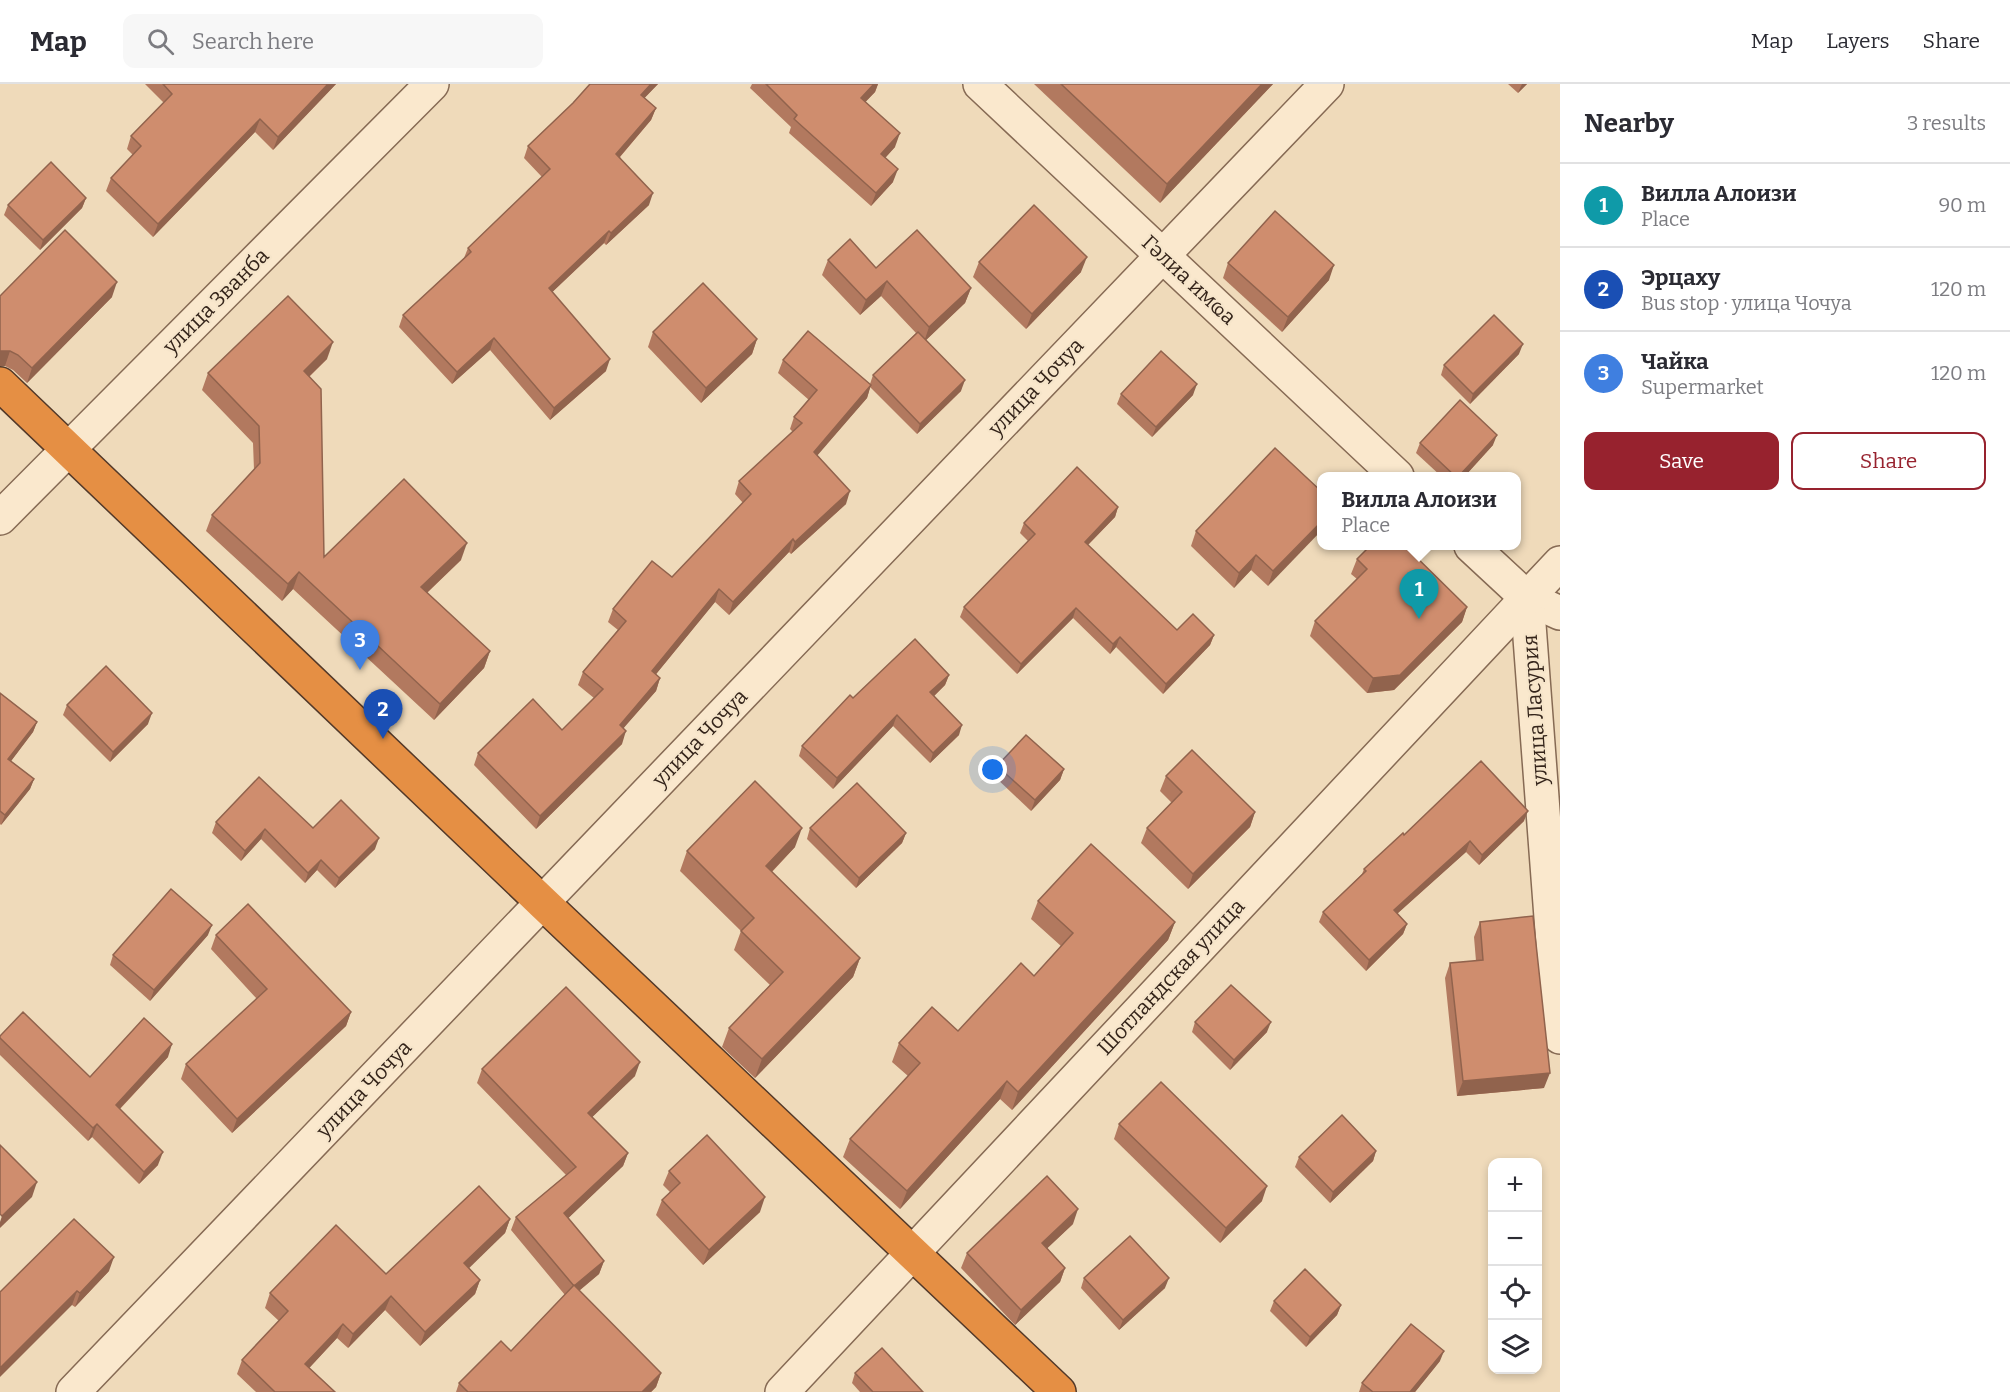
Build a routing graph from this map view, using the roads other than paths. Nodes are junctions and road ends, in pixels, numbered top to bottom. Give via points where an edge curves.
1 (432, 84) edge
2 (980, 84) edge
3 (1327, 84) edge
4 (1162, 255) junction
5 (0, 384) edge
6 (68, 450) junction
7 (1392, 472) edge
8 (0, 518) edge
9 (1475, 550) edge
10 (1560, 563) edge
11 (1527, 598) junction
12 (1559, 617) edge
13 (543, 903) junction
14 (1560, 1038) edge
15 (912, 1254) junction
16 (73, 1392) edge
17 (782, 1392) edge
18 (1059, 1392) edge

1 - 6 street, улица Званба
2 - 4 street, Гәлиа имҩа
3 - 4 street, улица Чочуа
4 - 7 street, Гәлиа имҩа
4 - 13 street, улица Чочуа
5 - 6 highway
6 - 8 street, улица Званба
6 - 13 highway
9 - 11 street
10 - 11 street, Шотландская улица
11 - 12 street
11 - 14 street, улица Ласурия
11 - 15 street, Шотландская улица
13 - 15 highway
13 - 16 street, улица Чочуа
15 - 17 street, Шотландская улица
15 - 18 highway

